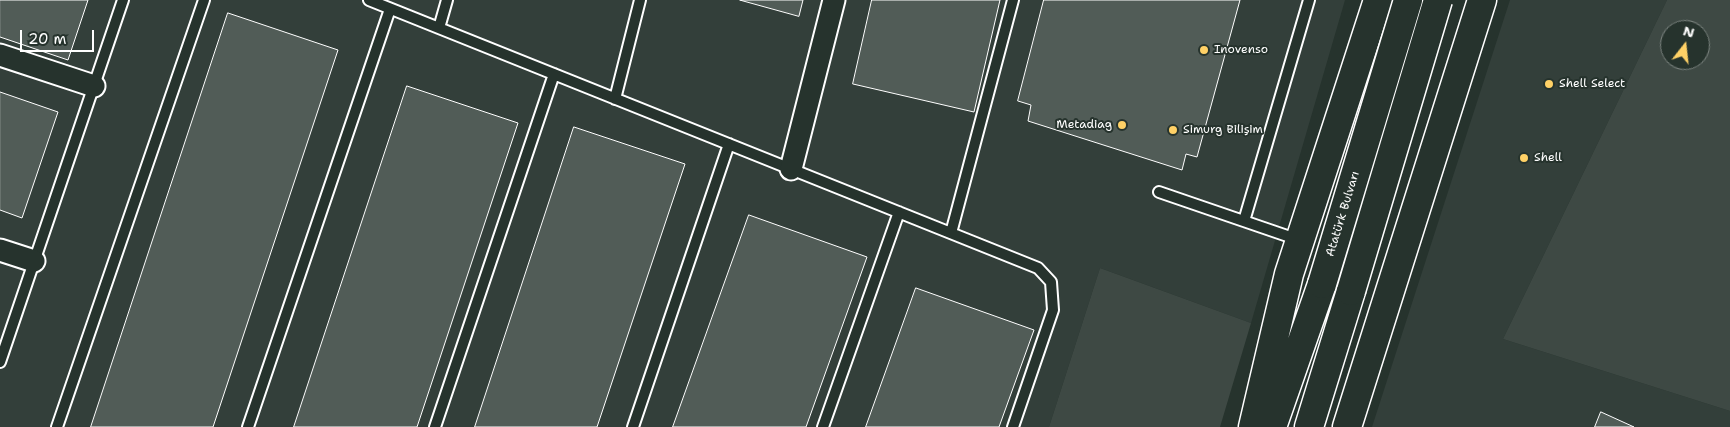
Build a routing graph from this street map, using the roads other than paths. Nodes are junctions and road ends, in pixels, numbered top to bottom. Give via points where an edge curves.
1 (123, 0) edge
2 (204, 0) edge
3 (369, 0) edge
4 (447, 0) edge
5 (640, 0) edge
6 (834, 0) edge
7 (1013, 0) edge
8 (1308, 0) edge
9 (1378, 0) edge
10 (1408, 0) edge
11 (1438, 0) edge
12 (1482, 0) edge
13 (390, 9) junction
14 (440, 28) junction
15 (0, 55) edge
16 (554, 74) junction
17 (94, 86) junction
18 (615, 99) junction
19 (729, 144) junction
20 (791, 169) junction
21 (1159, 192) dead end
22 (898, 212) junction
23 (1244, 221) junction
24 (952, 233) junction
25 (1300, 240) junction
26 (0, 250) edge
27 (34, 261) junction
28 (0, 362) edge
29 (57, 427) edge
30 (248, 427) edge
31 (435, 427) edge
32 (633, 427) edge
33 (824, 427) edge
34 (1013, 427) edge
35 (1253, 427) edge
36 (1272, 427) edge
37 (1309, 427) edge
38 (1347, 427) edge

1 - 17 lane
2 - 29 lane
3 - 13 lane
4 - 14 lane
5 - 18 lane
6 - 20 street
7 - 24 lane
8 - 23 lane
9 - 25 main road
10 - 36 main road, Atatürk Bulvarı, bridge via 1322,284
11 - 37 main road, bridge
12 - 38 main road
13 - 14 lane
13 - 30 lane
14 - 16 lane
15 - 17 street
16 - 18 lane
16 - 31 lane
17 - 27 lane
18 - 19 lane
19 - 20 lane
19 - 32 lane
20 - 22 lane
21 - 23 lane
22 - 24 lane
22 - 33 lane
23 - 25 lane
24 - 34 lane via 1038,268 1051,282 1053,310
25 - 35 main road
26 - 27 street
27 - 28 lane

